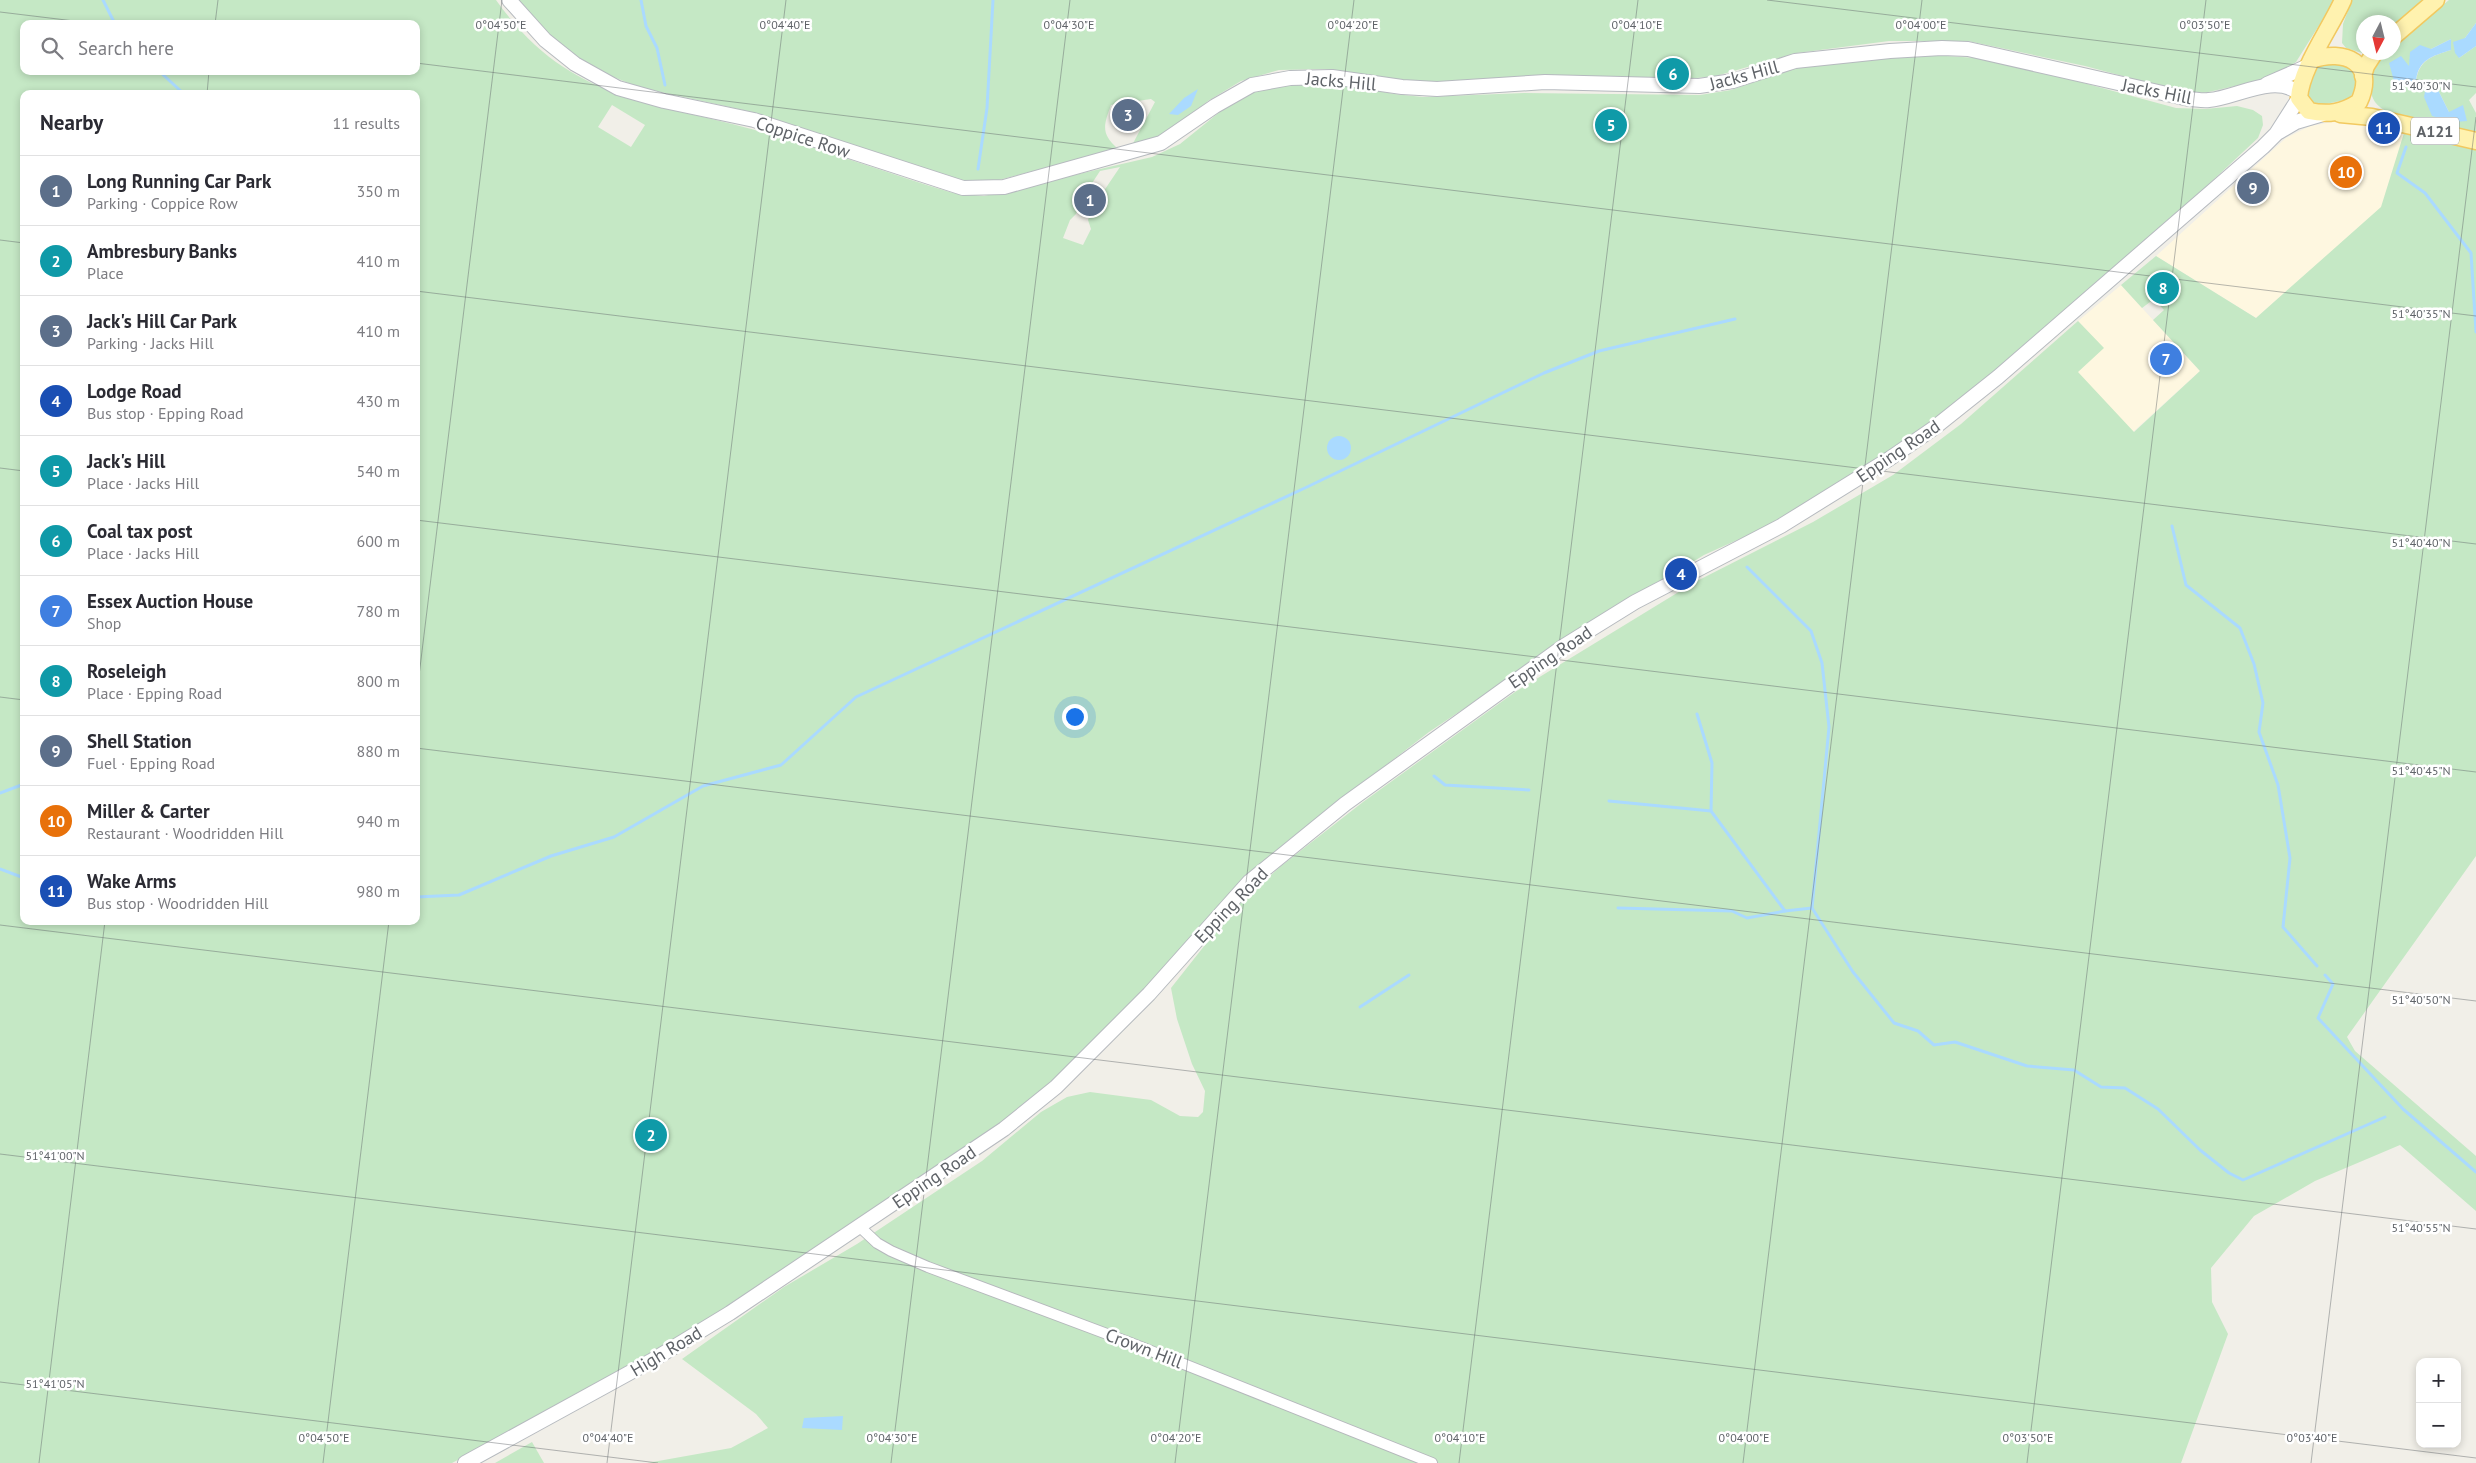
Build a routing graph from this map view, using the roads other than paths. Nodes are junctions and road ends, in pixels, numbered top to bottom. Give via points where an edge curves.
1 (509, 0) edge
2 (2343, 0) edge
3 (2436, 0) edge
4 (2332, 25) junction
5 (2401, 30) edge
6 (2347, 58) junction
7 (2356, 58) edge
8 (2369, 60) edge
9 (2309, 63) junction
10 (2363, 82) junction
11 (2258, 88) junction
12 (2299, 96) junction
13 (2331, 114) junction
14 (2395, 121) junction
15 (2276, 134) junction
16 (2476, 140) edge
17 (1123, 154) joint
18 (860, 1227) junction
19 (465, 1463) edge
20 (1432, 1463) edge

1 - 17 main road, Coppice Row via 544,40 574,64 618,88 754,120 963,188 1004,187
2 - 4 main road
3 - 5 main road
4 - 6 main road via 2337,49
4 - 9 main road
6 - 7 main road
6 - 9 main road via 2330,54
6 - 10 main road via 2359,67
8 - 10 main road
9 - 11 main road
9 - 12 main road
10 - 13 main road via 2358,102
10 - 14 main road, A121 via 2375,107
11 - 12 main road via 2282,85 2290,87
11 - 17 main road, Jacks Hill via 2208,100 2189,99 1968,49 1942,48 1795,61 1733,81 1698,86 1545,82 1437,90 1332,77 1290,78 1252,85 1161,143
12 - 13 main road via 2309,111
12 - 15 main road, Epping Road
13 - 14 main road, A121 via 2354,114
13 - 15 main road, Epping Road via 2296,122
14 - 16 main road, A121
15 - 18 main road, Epping Road via 1998,377 1934,428 1889,460 1781,526 1635,602 1564,646 1345,804 1249,882 1149,994 1056,1087 1004,1129
18 - 19 main road, High Road via 651,1361
18 - 20 street, Crown Hill via 877,1243 928,1267 1131,1343

